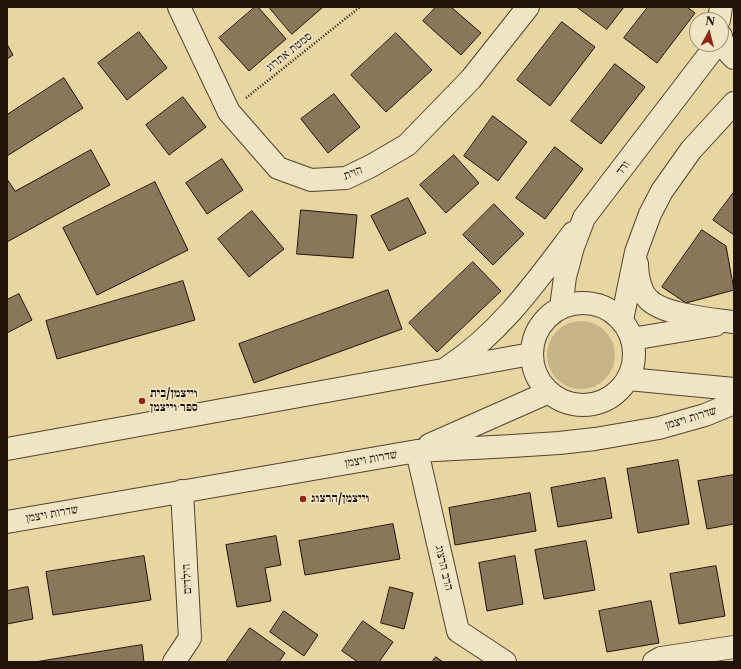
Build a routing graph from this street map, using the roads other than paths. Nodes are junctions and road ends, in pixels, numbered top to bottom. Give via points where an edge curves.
1 (179, 7) edge
2 (528, 7) edge
3 (711, 52) edge
4 (734, 103) edge
5 (584, 218) junction
6 (636, 252) junction
7 (561, 308) junction
8 (734, 322) edge
9 (627, 330) junction
10 (532, 354) junction
11 (444, 370) junction
12 (628, 379) junction
13 (734, 389) edge
14 (549, 392) junction
15 (734, 403) edge
16 (7, 449) edge
17 (417, 451) junction
18 (182, 491) junction
19 (7, 522) edge
20 (734, 648) edge
21 (174, 662) edge
22 (505, 662) edge
23 (654, 662) edge

1 - 2 street, הזית via 229,112 278,168 311,180 346,178 407,145 471,79
3 - 5 street, ורד
4 - 6 street via 691,150 662,191 650,214
5 - 7 street, ורד via 565,277
5 - 11 street via 500,324 457,362
6 - 8 street via 639,284 647,299 674,312
6 - 9 street
7 - 9 street via 577,303 594,304 609,310
7 - 10 street via 549,315 540,326
8 - 9 street
9 - 12 street via 634,352 633,366
10 - 11 street
10 - 14 street via 540,382
11 - 16 street
12 - 13 street
12 - 14 street via 620,390 607,400 592,404 576,405 561,400
14 - 17 street
15 - 17 street, שדרות ויצמן via 705,415 659,428 594,439
17 - 18 street, שדרות ויצמן
17 - 22 street, הרב הרצוג via 458,631
18 - 19 street, שדרות ויצמן
18 - 21 street, הילדים via 190,638
20 - 23 street via 661,658

